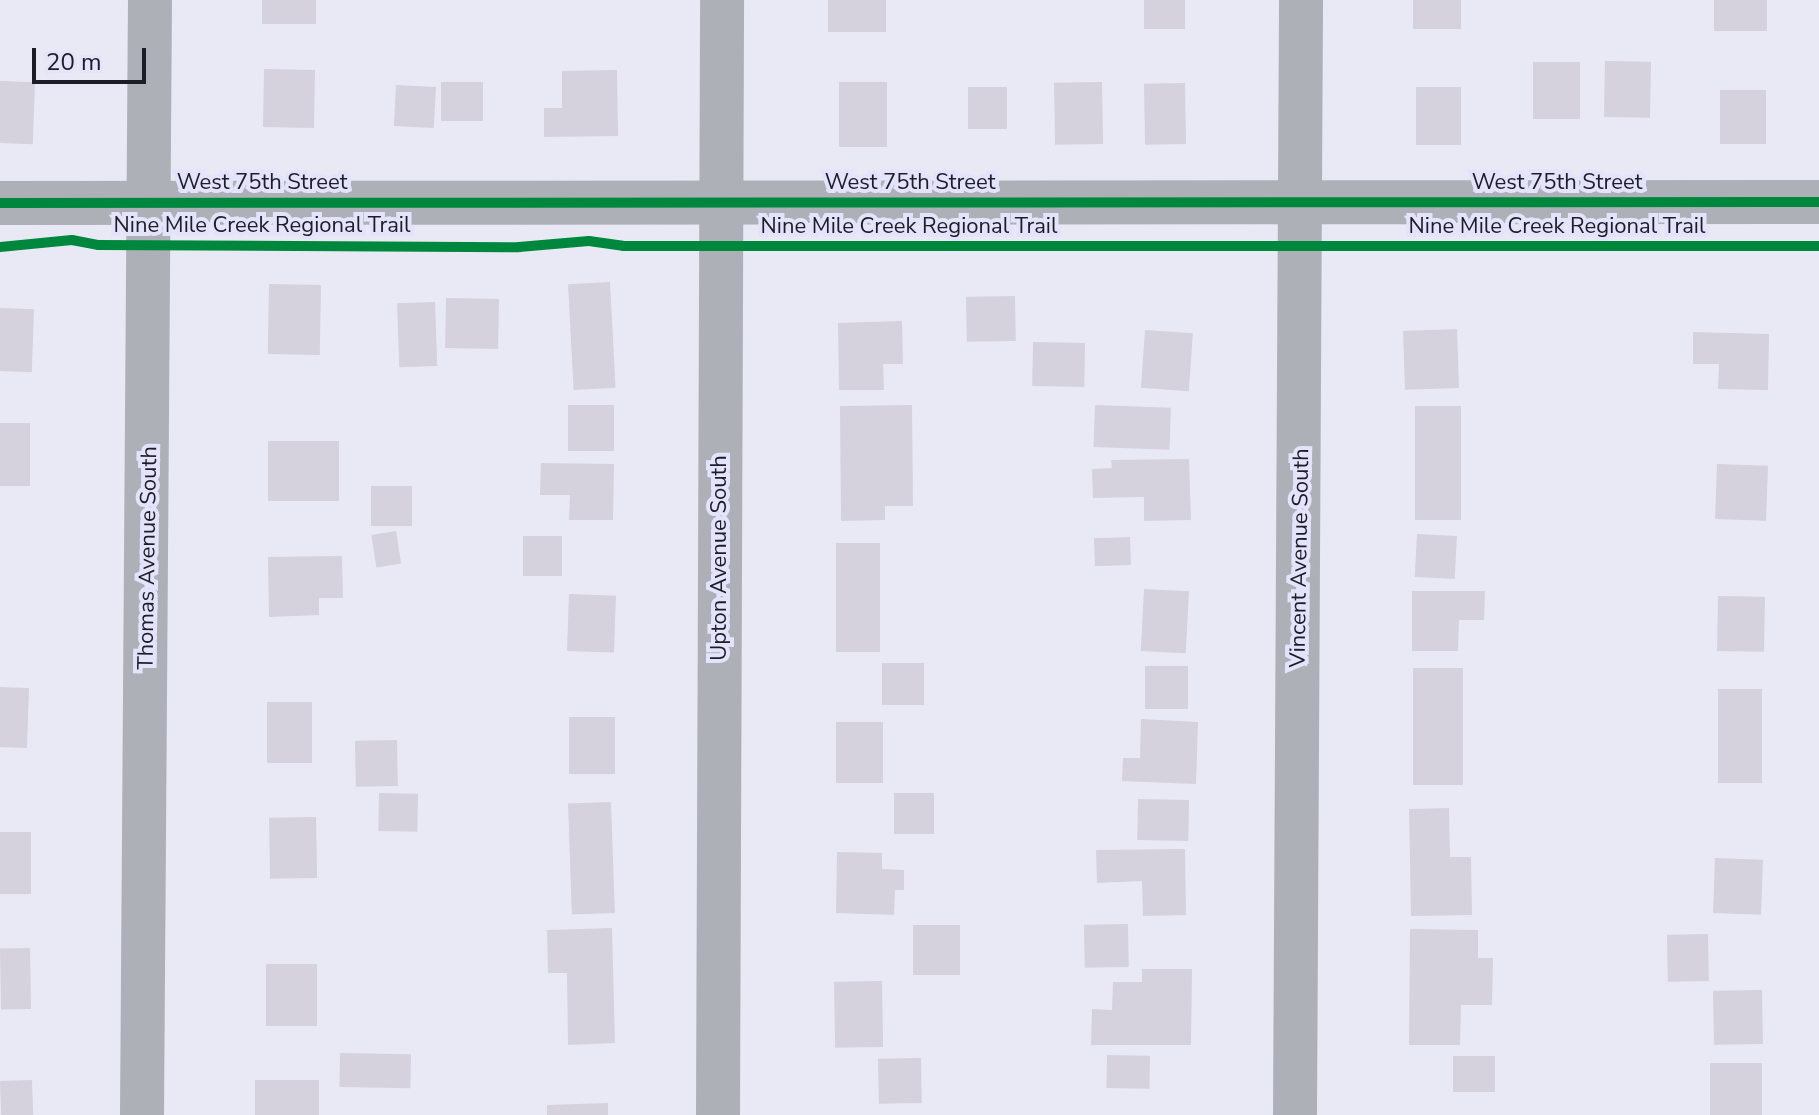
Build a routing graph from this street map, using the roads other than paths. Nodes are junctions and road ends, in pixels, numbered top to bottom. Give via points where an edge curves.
1 (150, 0) edge
2 (722, 0) edge
3 (1301, 0) edge
4 (1819, 202) edge
5 (0, 203) edge
6 (151, 203) junction
7 (721, 203) junction
8 (1303, 203) junction
9 (142, 1115) edge
10 (718, 1115) edge
11 (1295, 1115) edge

1 - 6 street, Thomas Avenue South
2 - 7 street, Upton Avenue South
3 - 8 street, Vincent Avenue South
4 - 8 street, West 75th Street
5 - 6 street, West 75th Street
6 - 7 street, West 75th Street
6 - 9 street, Thomas Avenue South
7 - 8 street, West 75th Street
7 - 10 street, Upton Avenue South
8 - 11 street, Vincent Avenue South

